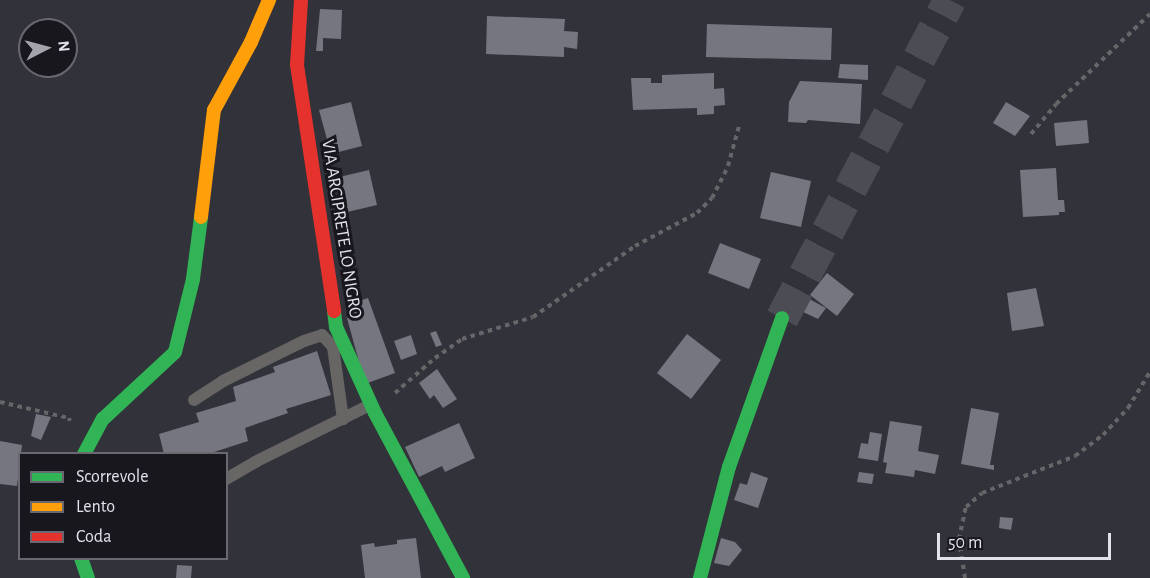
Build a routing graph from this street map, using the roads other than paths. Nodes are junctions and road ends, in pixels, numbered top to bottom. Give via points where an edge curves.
1 (269, 0) edge
2 (301, 0) edge
3 (782, 318) tunnel mouth
4 (194, 400) dead end
5 (373, 409) junction
6 (343, 419) junction
7 (85, 452) edge
8 (228, 478) edge
9 (82, 560) edge
10 (88, 578) edge
11 (463, 578) edge
12 (700, 578) edge

1 - 7 street via 214,110 193,279 176,352 103,419
2 - 5 street, VIA ARCIPRETE LO NIGRO via 297,65 336,327
3 - 12 street via 729,467
4 - 6 lane via 223,381 322,335 333,347
5 - 6 lane
5 - 11 street, VIA ARCIPRETE LO NIGRO
6 - 8 lane
9 - 10 street

